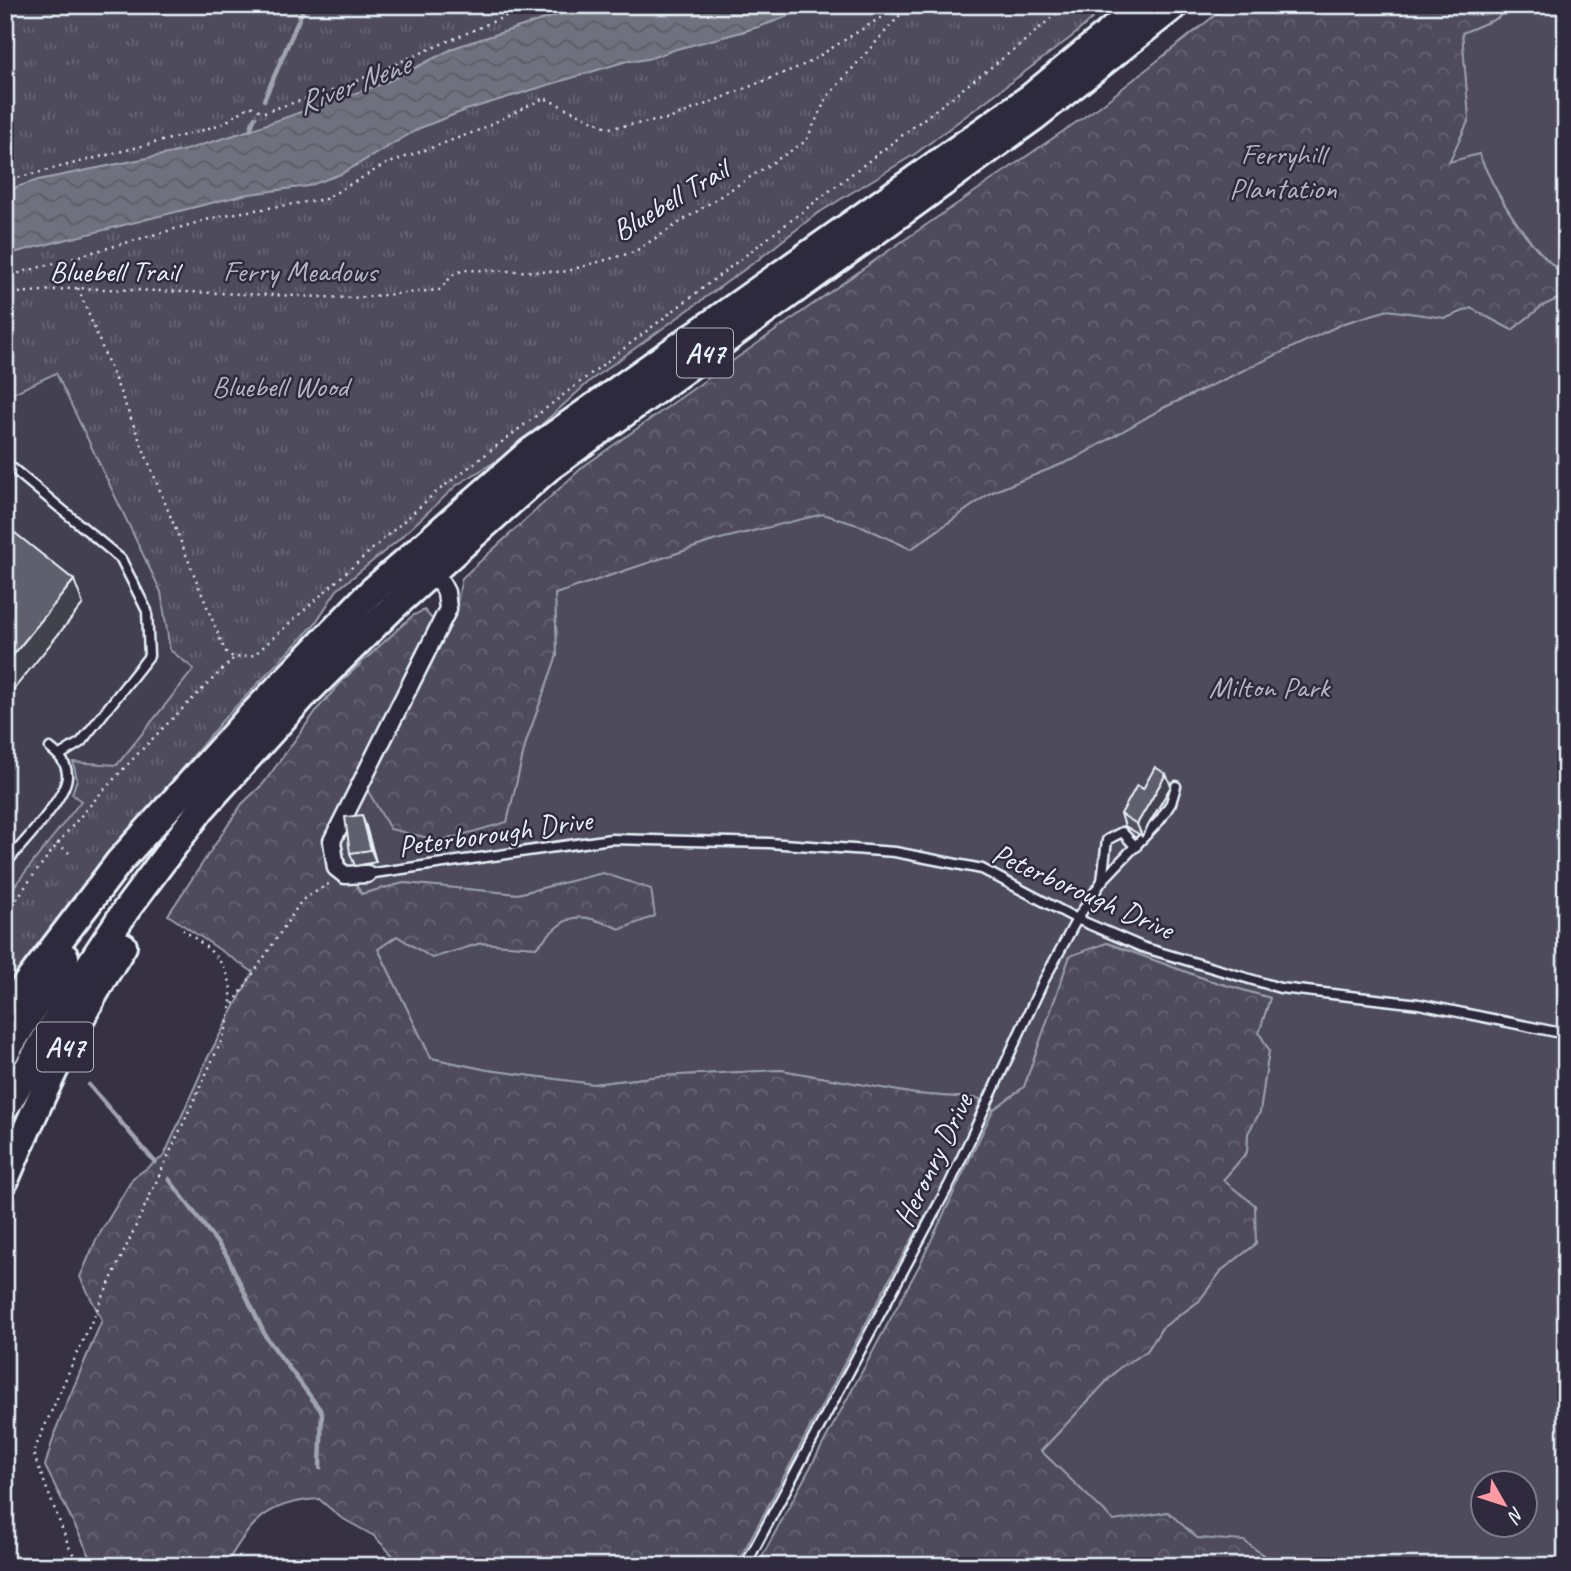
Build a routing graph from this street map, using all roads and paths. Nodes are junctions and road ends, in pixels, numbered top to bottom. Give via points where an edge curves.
1 (544, 5) edge
2 (901, 5) edge
3 (909, 5) edge
4 (1066, 5) edge
5 (1142, 5) edge
6 (1175, 5) edge
7 (5, 181) edge
8 (5, 277) edge
9 (78, 288) junction
10 (5, 294) edge
11 (5, 462) edge
12 (434, 569) junction
13 (234, 658) junction
14 (257, 727) junction
15 (50, 747) dead end
16 (60, 755) junction
17 (1176, 786) dead end
18 (57, 843) junction
19 (1136, 847) junction
20 (69, 853) dead end
21 (5, 864) edge
22 (367, 874) joint
23 (345, 875) junction
24 (1102, 881) junction
25 (5, 917) edge
26 (1077, 919) junction
27 (183, 930) dead end
28 (233, 1004) junction
29 (5, 1012) edge
30 (1566, 1034) edge
31 (5, 1053) edge
32 (5, 1108) edge
33 (5, 1181) edge
34 (81, 1566) edge
35 (745, 1566) edge

1 - 7 path via 522,9 295,104 264,112 250,106 224,123 197,132
2 - 8 path via 806,64 669,119 609,128 544,98 477,131 384,166 325,199 224,215
3 - 9 path, Bluebell Trail via 827,97 806,141 634,252 563,272 463,270 439,290 352,298
4 - 13 path via 1020,45 433,494 254,655
5 - 14 highway, A47 via 1031,97 530,452 372,592
6 - 12 highway, A47 via 1034,117 547,468
9 - 10 path, Bluebell Trail
9 - 13 path via 225,651
11 - 16 lane via 121,559 147,611 149,656 81,742
12 - 14 highway, A47
12 - 23 street via 446,592 448,608 332,841 336,868
13 - 18 path via 132,759
14 - 29 highway, A47 via 119,862
14 - 31 highway, A47 via 127,867
14 - 32 highway, A47 via 126,910
14 - 33 highway, A47 via 92,995 46,1083
15 - 16 lane
16 - 21 lane via 68,777 63,793
17 - 19 lane, Heronry Drive via 1171,803
18 - 20 path
18 - 25 path
19 - 24 lane, Heronry Drive
19 - 24 lane via 1122,832 1111,835
22 - 23 street
22 - 26 lane, Peterborough Drive via 611,839 769,844 895,852 982,869
23 - 28 path via 302,900
24 - 26 lane, Heronry Drive
26 - 30 lane, Peterborough Drive via 1142,947 1280,988 1419,1004
26 - 35 lane, Heronry Drive via 950,1183
27 - 28 path via 222,961
28 - 34 path via 225,1033 33,1453

